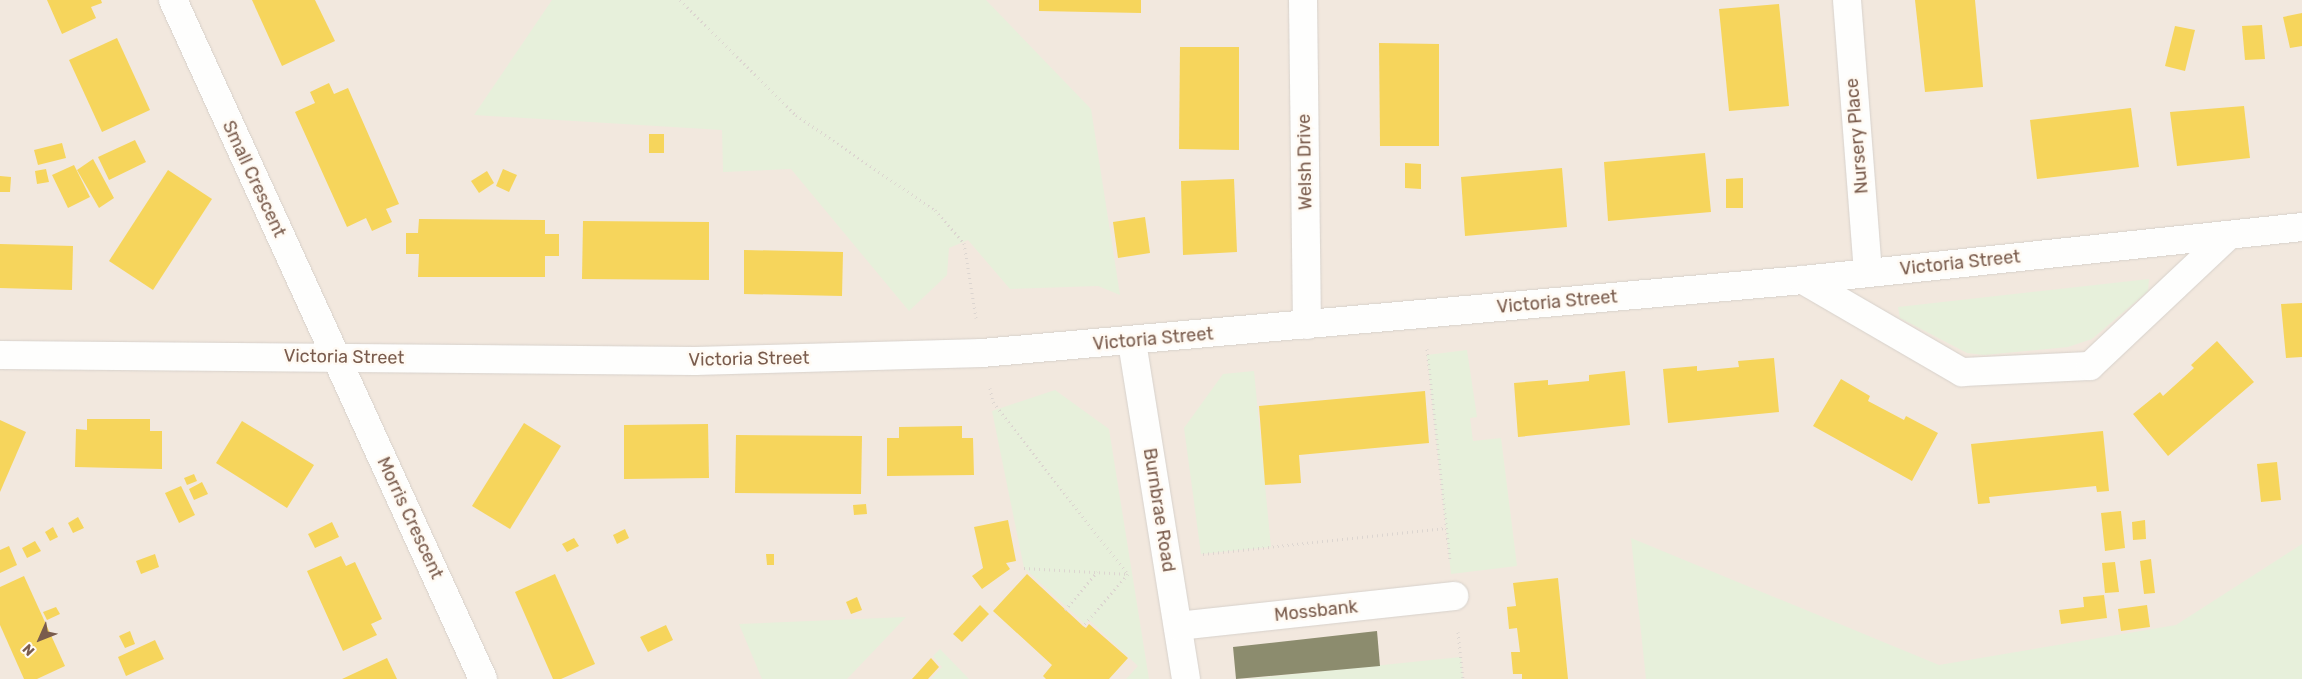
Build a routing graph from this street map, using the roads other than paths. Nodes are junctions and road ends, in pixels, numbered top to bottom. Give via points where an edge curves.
1 (172, 0) edge
2 (1303, 0) edge
3 (1847, 0) edge
4 (2302, 227) edge
5 (2228, 236) junction
6 (1868, 272) junction
7 (1803, 280) junction
8 (1307, 324) junction
9 (1132, 342) junction
10 (0, 355) edge
11 (336, 357) junction
12 (1454, 596) road end
13 (1178, 626) junction
14 (483, 679) edge
15 (1186, 679) edge

1 - 11 street, Small Crescent
2 - 8 street, Welsh Drive
3 - 6 street, Nursery Place
4 - 5 street, Victoria Street
5 - 6 street, Victoria Street
5 - 7 street via 2090,366 1962,372
6 - 7 street, Victoria Street
7 - 8 street, Victoria Street
8 - 9 street, Victoria Street
9 - 11 street, Victoria Street via 982,354 695,361
9 - 13 street, Burnbrae Road
10 - 11 street, Victoria Street
11 - 14 street, Morris Crescent
12 - 13 street, Mossbank
13 - 15 street, Burnbrae Road

